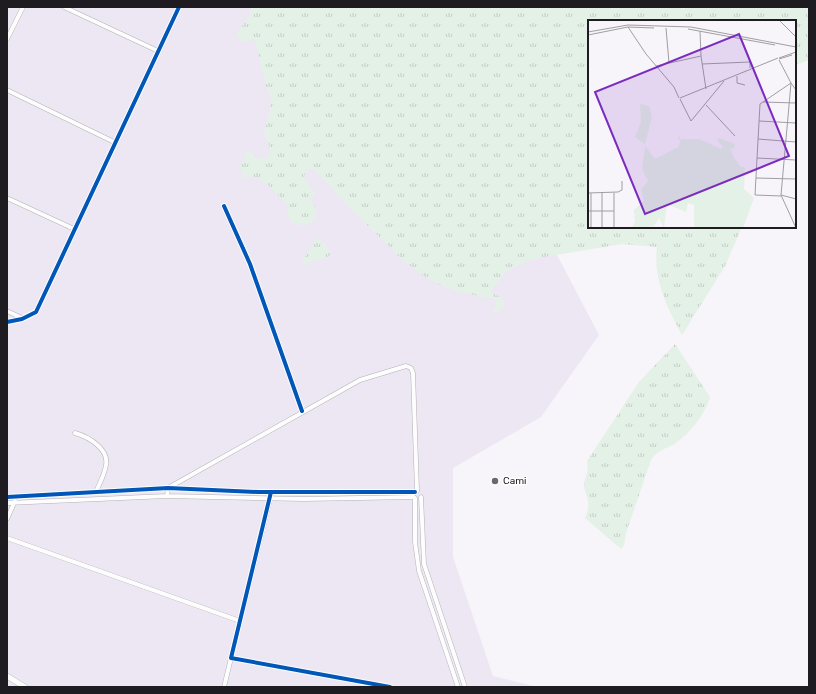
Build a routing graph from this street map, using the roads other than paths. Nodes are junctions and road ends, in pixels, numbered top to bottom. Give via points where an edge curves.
1 (23, 7) edge
2 (64, 7) edge
3 (179, 7) edge
4 (7, 39) edge
5 (158, 51) junction
6 (7, 90) edge
7 (114, 142) junction
8 (7, 198) edge
9 (224, 206) dead end
10 (74, 228) junction
11 (7, 311) edge
12 (22, 318) junction
13 (7, 322) edge
14 (302, 412) junction
15 (76, 433) dead end
16 (168, 488) junction
17 (416, 491) junction
18 (96, 492) junction
19 (271, 492) junction
20 (16, 496) junction
21 (167, 496) junction
22 (7, 497) edge
23 (415, 497) junction
24 (421, 497) junction
25 (270, 498) junction
26 (14, 502) junction
27 (7, 503) edge
28 (7, 519) edge
29 (7, 538) edge
30 (240, 621) junction
31 (231, 658) junction
32 (7, 676) edge
33 (25, 687) edge
34 (224, 687) edge
35 (390, 687) edge
36 (458, 687) edge
37 (465, 687) edge

1 - 4 street
2 - 5 street
3 - 5 street
5 - 7 street
6 - 7 street
7 - 10 street
8 - 10 street
9 - 14 street via 250,264
10 - 12 street via 36,312
11 - 12 street
12 - 13 street
14 - 16 street
14 - 17 street via 360,380 399,367 410,367 413,373
15 - 18 street via 93,442 106,458 106,467
16 - 18 street
16 - 19 street
16 - 21 street
17 - 19 street
17 - 23 street
17 - 24 street via 421,493
18 - 20 street
19 - 25 street
20 - 22 street
20 - 26 street
21 - 25 street
21 - 26 street
23 - 24 street
23 - 25 street
23 - 36 street via 415,542 419,571
24 - 37 street via 424,564
25 - 30 street
26 - 27 street
26 - 28 street
29 - 30 street
30 - 31 street
31 - 34 street
31 - 35 street
32 - 33 main road

